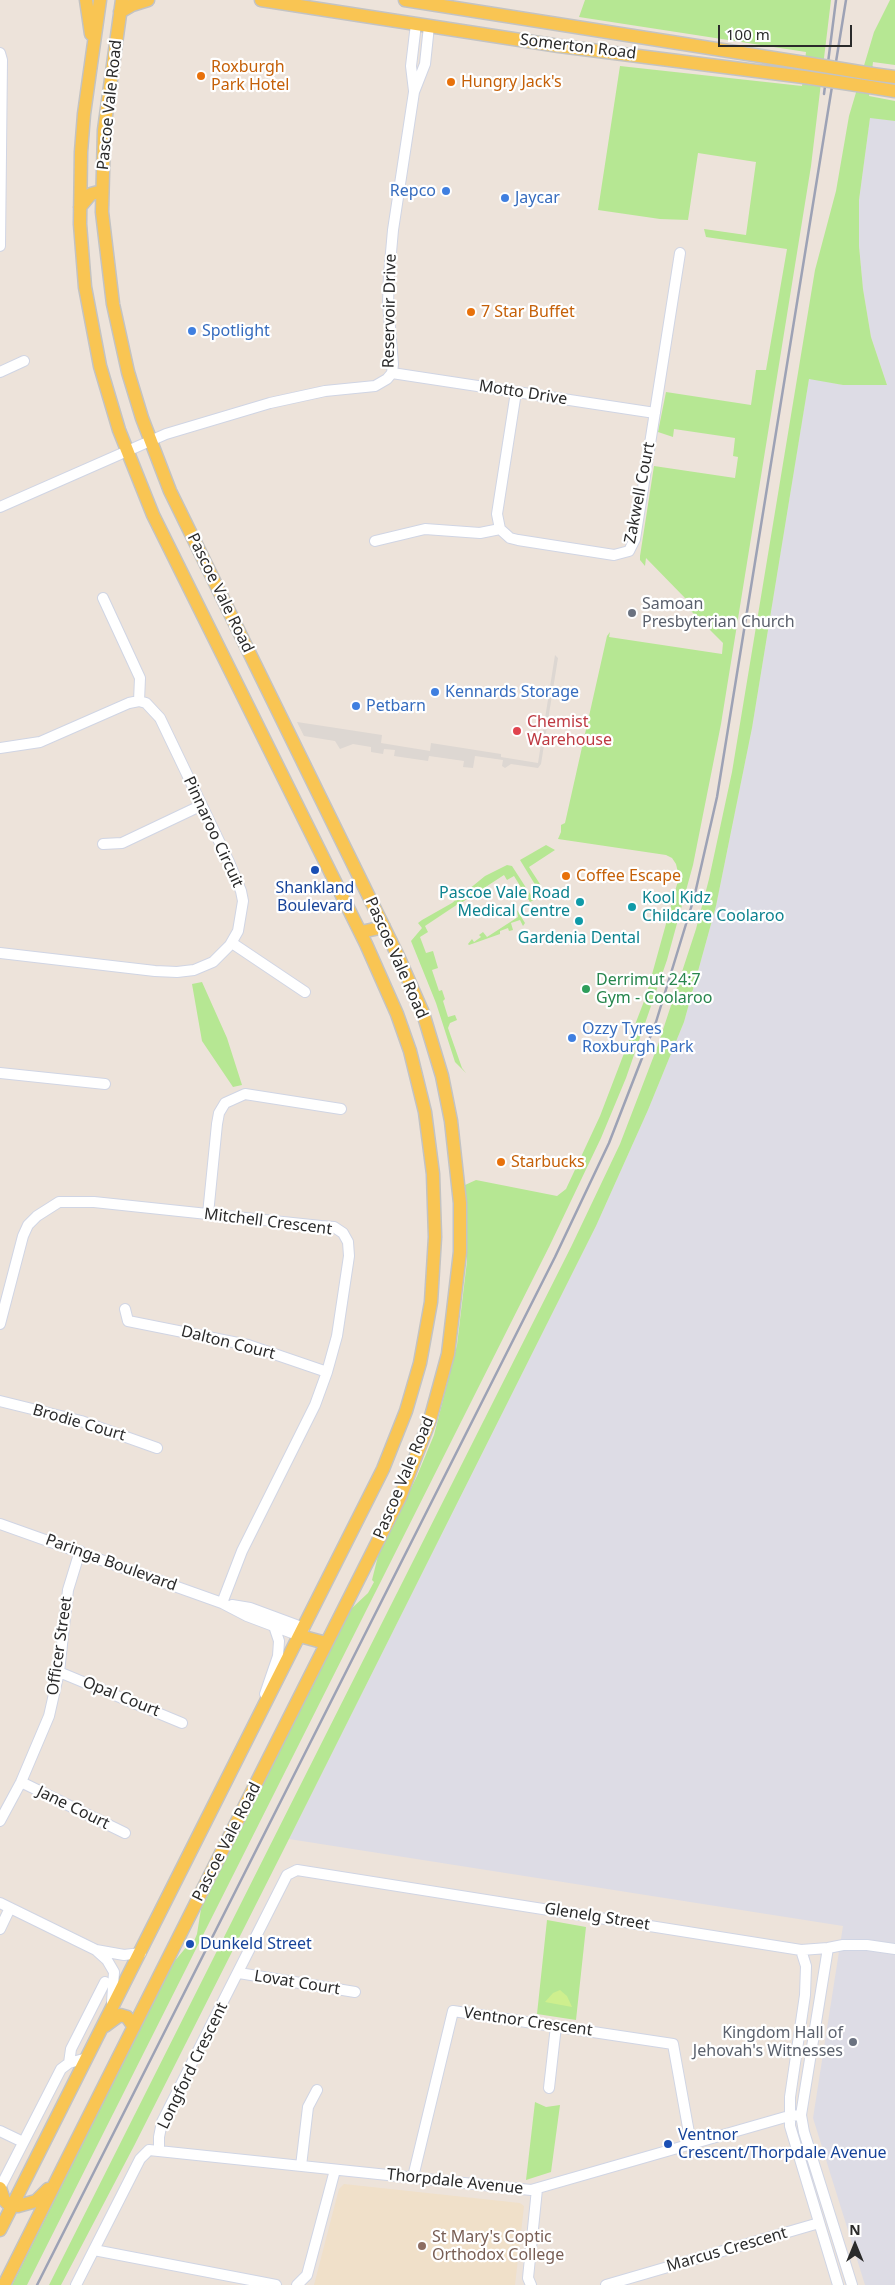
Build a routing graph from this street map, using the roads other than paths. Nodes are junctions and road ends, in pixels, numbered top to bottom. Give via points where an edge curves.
1 (86, 0) edge
2 (100, 0) edge
3 (148, 0) edge
4 (261, 0) edge
5 (405, 0) edge
6 (420, 2) junction
7 (433, 4) junction
8 (121, 6) edge
9 (416, 24) junction
10 (429, 26) junction
11 (93, 49) junction
12 (0, 53) edge
13 (895, 77) edge
14 (895, 91) edge
15 (414, 92) junction
16 (102, 191) junction
17 (80, 207) junction
18 (0, 246) edge
19 (680, 252) dead end
20 (24, 361) dead end
21 (0, 372) edge
22 (392, 372) junction
23 (516, 392) junction
24 (655, 413) junction
25 (150, 441) junction
26 (126, 451) junction
27 (0, 507) edge
28 (500, 529) junction
29 (375, 541) dead end
30 (102, 596) dead end
31 (139, 700) junction
32 (0, 748) edge
33 (200, 806) junction
34 (102, 844) dead end
35 (382, 922) junction
36 (360, 932) junction
37 (232, 943) junction
38 (0, 953) edge
39 (305, 994) dead end
40 (0, 1073) edge
41 (107, 1084) dead end
42 (343, 1110) dead end
43 (208, 1214) junction
44 (125, 1309) dead end
45 (0, 1324) edge
46 (327, 1372) junction
47 (0, 1401) edge
48 (160, 1448) dead end
49 (0, 1524) edge
50 (80, 1551) junction
51 (222, 1603) junction
52 (274, 1626) junction
53 (302, 1632) junction
54 (326, 1643) junction
55 (59, 1672) junction
56 (264, 1707) junction
57 (182, 1722) dead end
58 (20, 1782) junction
59 (0, 1821) edge
60 (125, 1833) dead end
61 (300, 1870) joint
62 (0, 1903) edge
63 (10, 1908) junction
64 (0, 1928) edge
65 (828, 1948) junction
66 (895, 1949) edge
67 (96, 1950) junction
68 (800, 1950) junction
69 (141, 1954) junction
70 (239, 1973) junction
71 (105, 1982) dead end
72 (355, 1992) dead end
73 (111, 2011) junction
74 (556, 2026) junction
75 (134, 2027) junction
76 (99, 2034) junction
77 (87, 2058) junction
78 (69, 2063) junction
79 (549, 2088) dead end
80 (317, 2090) dead end
81 (801, 2115) junction
82 (789, 2116) junction
83 (0, 2131) edge
84 (23, 2142) junction
85 (691, 2144) junction
86 (160, 2151) junction
87 (301, 2166) junction
88 (335, 2170) junction
89 (413, 2177) junction
90 (57, 2179) junction
91 (0, 2188) edge
92 (537, 2189) junction
93 (12, 2205) junction
94 (819, 2223) junction
95 (0, 2230) edge
96 (94, 2250) junction
97 (4, 2285) edge
98 (76, 2285) edge
99 (276, 2285) edge
100 (297, 2285) edge
101 (531, 2285) edge
102 (606, 2285) edge
103 (838, 2285) edge
104 (852, 2285) edge

1 - 11 main road
2 - 11 main road, Pascoe Vale Road
3 - 8 main road
4 - 9 main road, Somerton Road
5 - 6 main road, Somerton Road
6 - 7 main road, Somerton Road
6 - 9 main road
7 - 10 main road
7 - 13 main road, Somerton Road, bridge
8 - 16 main road, Pascoe Vale Road via 104,130
9 - 10 main road, Somerton Road
9 - 15 street, Reservoir Drive via 411,66
10 - 14 main road, Somerton Road, bridge
10 - 15 street, Reservoir Drive via 425,64
11 - 17 main road, Pascoe Vale Road via 84,114
12 - 18 street
15 - 22 street, Reservoir Drive via 388,275
16 - 17 main road via 91,194
16 - 25 main road, Pascoe Vale Road via 116,324
17 - 26 main road, Pascoe Vale Road via 82,263 91,328
19 - 24 street, Zakwell Court
20 - 21 street
22 - 23 street, Motto Drive
22 - 25 street, Reservoir Drive via 375,386 278,400
23 - 24 street, Motto Drive
23 - 28 street via 497,514
24 - 28 street, Zakwell Court via 635,539 629,551 614,555 518,540
25 - 26 street, Reservoir Drive
25 - 35 main road, Pascoe Vale Road via 187,526
26 - 27 street
26 - 36 main road, Pascoe Vale Road via 153,515
28 - 29 street via 480,533 425,529
30 - 31 street via 140,678
31 - 32 street via 40,742
31 - 33 street, Pinnaroo Circuit via 160,718
33 - 34 street via 122,843
33 - 37 street, Pinnaroo Circuit via 241,891 242,916
35 - 36 main road
35 - 54 main road, Pascoe Vale Road via 423,1013 442,1076 451,1121 460,1203 458,1280 448,1354 424,1436 400,1498
36 - 53 main road, Pascoe Vale Road via 404,1033 425,1112 435,1205 434,1271 426,1334 406,1411 383,1469
37 - 38 street, Pinnaroo Circuit via 213,962 194,970 177,972
37 - 39 street
40 - 41 street
42 - 43 street via 245,1094 225,1103 217,1124
43 - 45 street, Mitchell Crescent via 73,1200 46,1208 28,1225 23,1236
43 - 46 street, Mitchell Crescent via 334,1227 343,1233 348,1242 349,1256 337,1336
44 - 46 street, Dalton Court via 124,1324 248,1345
46 - 51 street, Mitchell Crescent via 315,1405 242,1551
47 - 48 street, Brodie Court via 81,1421
49 - 50 street, Paringa Boulevard
50 - 51 street, Paringa Boulevard
50 - 55 street, Officer Street via 68,1590
51 - 52 street, Paringa Boulevard
51 - 53 street, Paringa Boulevard via 250,1608
52 - 53 street, Paringa Boulevard
52 - 56 street via 279,1641 278,1656 262,1702
53 - 54 main road
53 - 56 main road, Pascoe Vale Road
54 - 75 main road, Pascoe Vale Road
55 - 57 street, Opal Court
55 - 58 street, Officer Street via 49,1716
56 - 69 main road, Pascoe Vale Road
58 - 59 street, Officer Street
58 - 60 street, Jane Court
61 - 68 street, Glenelg Street
61 - 70 street, Longford Crescent via 288,1875
62 - 63 street
63 - 64 street
63 - 67 street
65 - 66 street, Glenelg Street via 867,1945
65 - 68 street, Glenelg Street
65 - 81 street
67 - 69 street via 124,1955
67 - 73 street via 114,1972
68 - 82 street via 806,1966 805,1995
69 - 73 main road, Pascoe Vale Road
70 - 72 street, Lovat Court
70 - 86 street, Longford Crescent via 162,2122
71 - 78 street via 70,2049
73 - 76 main road, Pascoe Vale Road
74 - 79 street
74 - 85 street, Ventnor Crescent via 673,2044
74 - 89 street, Ventnor Crescent via 453,2011
75 - 76 main road via 129,2019 120,2016 108,2022
75 - 90 main road, Pascoe Vale Road
76 - 77 main road, Pascoe Vale Road
77 - 78 street
77 - 93 main road, Pascoe Vale Road
78 - 84 street via 58,2074
80 - 87 street via 308,2107
81 - 82 street, Thorpdale Avenue
81 - 104 street
82 - 85 street, Thorpdale Avenue
82 - 94 street
83 - 84 street
84 - 91 street
85 - 92 street, Thorpdale Avenue
86 - 87 street, Thorpdale Avenue
86 - 96 street, Longford Crescent via 149,2150 140,2159
87 - 88 street, Thorpdale Avenue
88 - 89 street, Thorpdale Avenue
88 - 100 street via 307,2275
89 - 92 street, Thorpdale Avenue
90 - 93 main road via 36,2202
90 - 97 main road, Pascoe Vale Road
91 - 93 main road via 4,2200
92 - 101 street via 528,2278
93 - 95 main road, Pascoe Vale Road
94 - 102 street, Marcus Crescent
94 - 103 street
96 - 98 street, Longford Crescent
96 - 99 street

